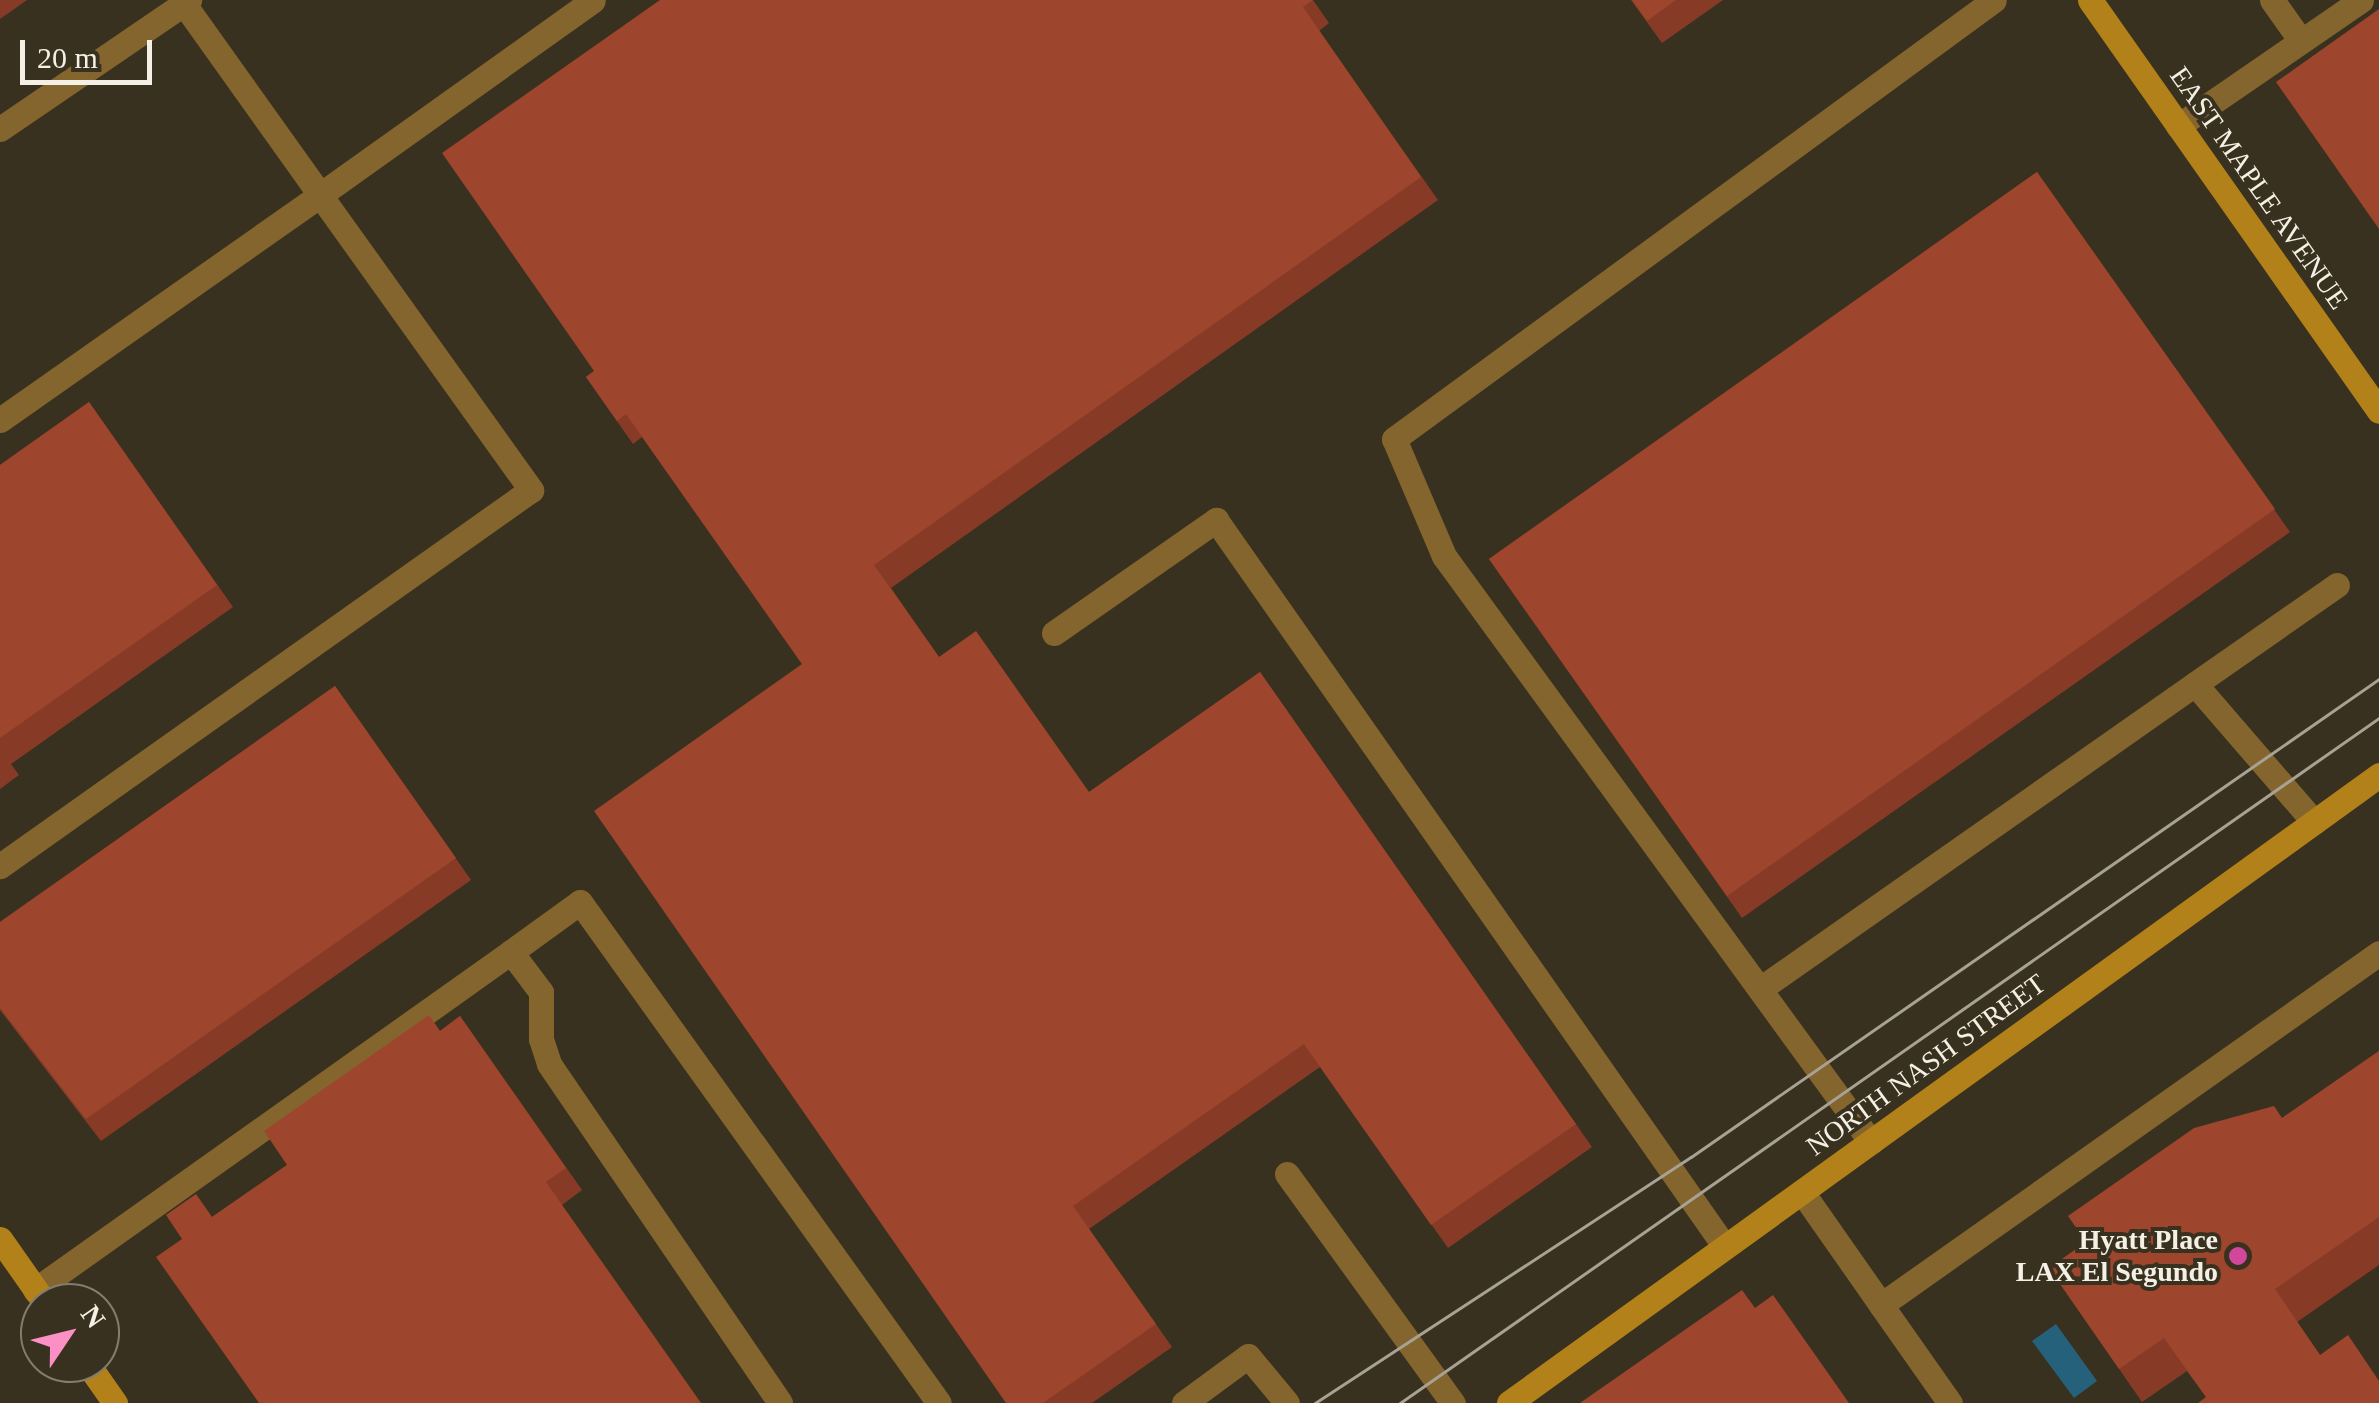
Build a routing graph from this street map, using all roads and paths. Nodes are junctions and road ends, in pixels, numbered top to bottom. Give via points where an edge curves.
1 (593, 0) edge
2 (1994, 0) edge
3 (2090, 0) edge
4 (2272, 0) edge
5 (2361, 0) edge
6 (186, 2) edge
7 (2301, 41) junction
8 (2178, 126) junction
9 (0, 129) edge
10 (320, 195) junction
11 (2379, 411) edge
12 (0, 420) edge
13 (2337, 585) dead end
14 (1054, 633) dead end
15 (2195, 684) junction
16 (2379, 775) edge
17 (2314, 822) junction
18 (0, 866) edge
19 (511, 952) junction
20 (2379, 953) edge
21 (1760, 989) junction
22 (1871, 1142) junction
23 (1288, 1174) dead end
24 (1802, 1192) junction
25 (0, 1239) edge
26 (1725, 1247) junction
27 (31, 1283) edge
28 (58, 1283) edge
29 (1881, 1304) junction
30 (780, 1403) edge
31 (939, 1403) edge
32 (1184, 1403) edge
33 (1287, 1403) edge
34 (1453, 1403) edge
35 (1508, 1403) edge
36 (1950, 1403) edge

1 - 10 lane
2 - 21 lane via 1394,439 1444,556
3 - 8 street, EAST MAPLE AVENUE
4 - 7 lane
5 - 7 lane
6 - 9 lane
6 - 10 lane
7 - 8 lane
8 - 11 street, EAST MAPLE AVENUE
10 - 12 lane
10 - 18 lane via 531,490
13 - 15 lane
14 - 26 lane via 1216,520
15 - 17 lane
15 - 21 lane
16 - 17 street, NORTH NASH STREET
17 - 22 street, NORTH NASH STREET
19 - 28 lane
19 - 30 lane via 541,992 541,1039 549,1064
19 - 31 lane via 580,902
20 - 29 lane
21 - 22 lane
22 - 24 street, NORTH NASH STREET
23 - 34 lane
24 - 26 street, NORTH NASH STREET
24 - 29 lane
25 - 27 street
26 - 35 street, NORTH NASH STREET
29 - 36 lane
32 - 33 lane via 1248,1356

